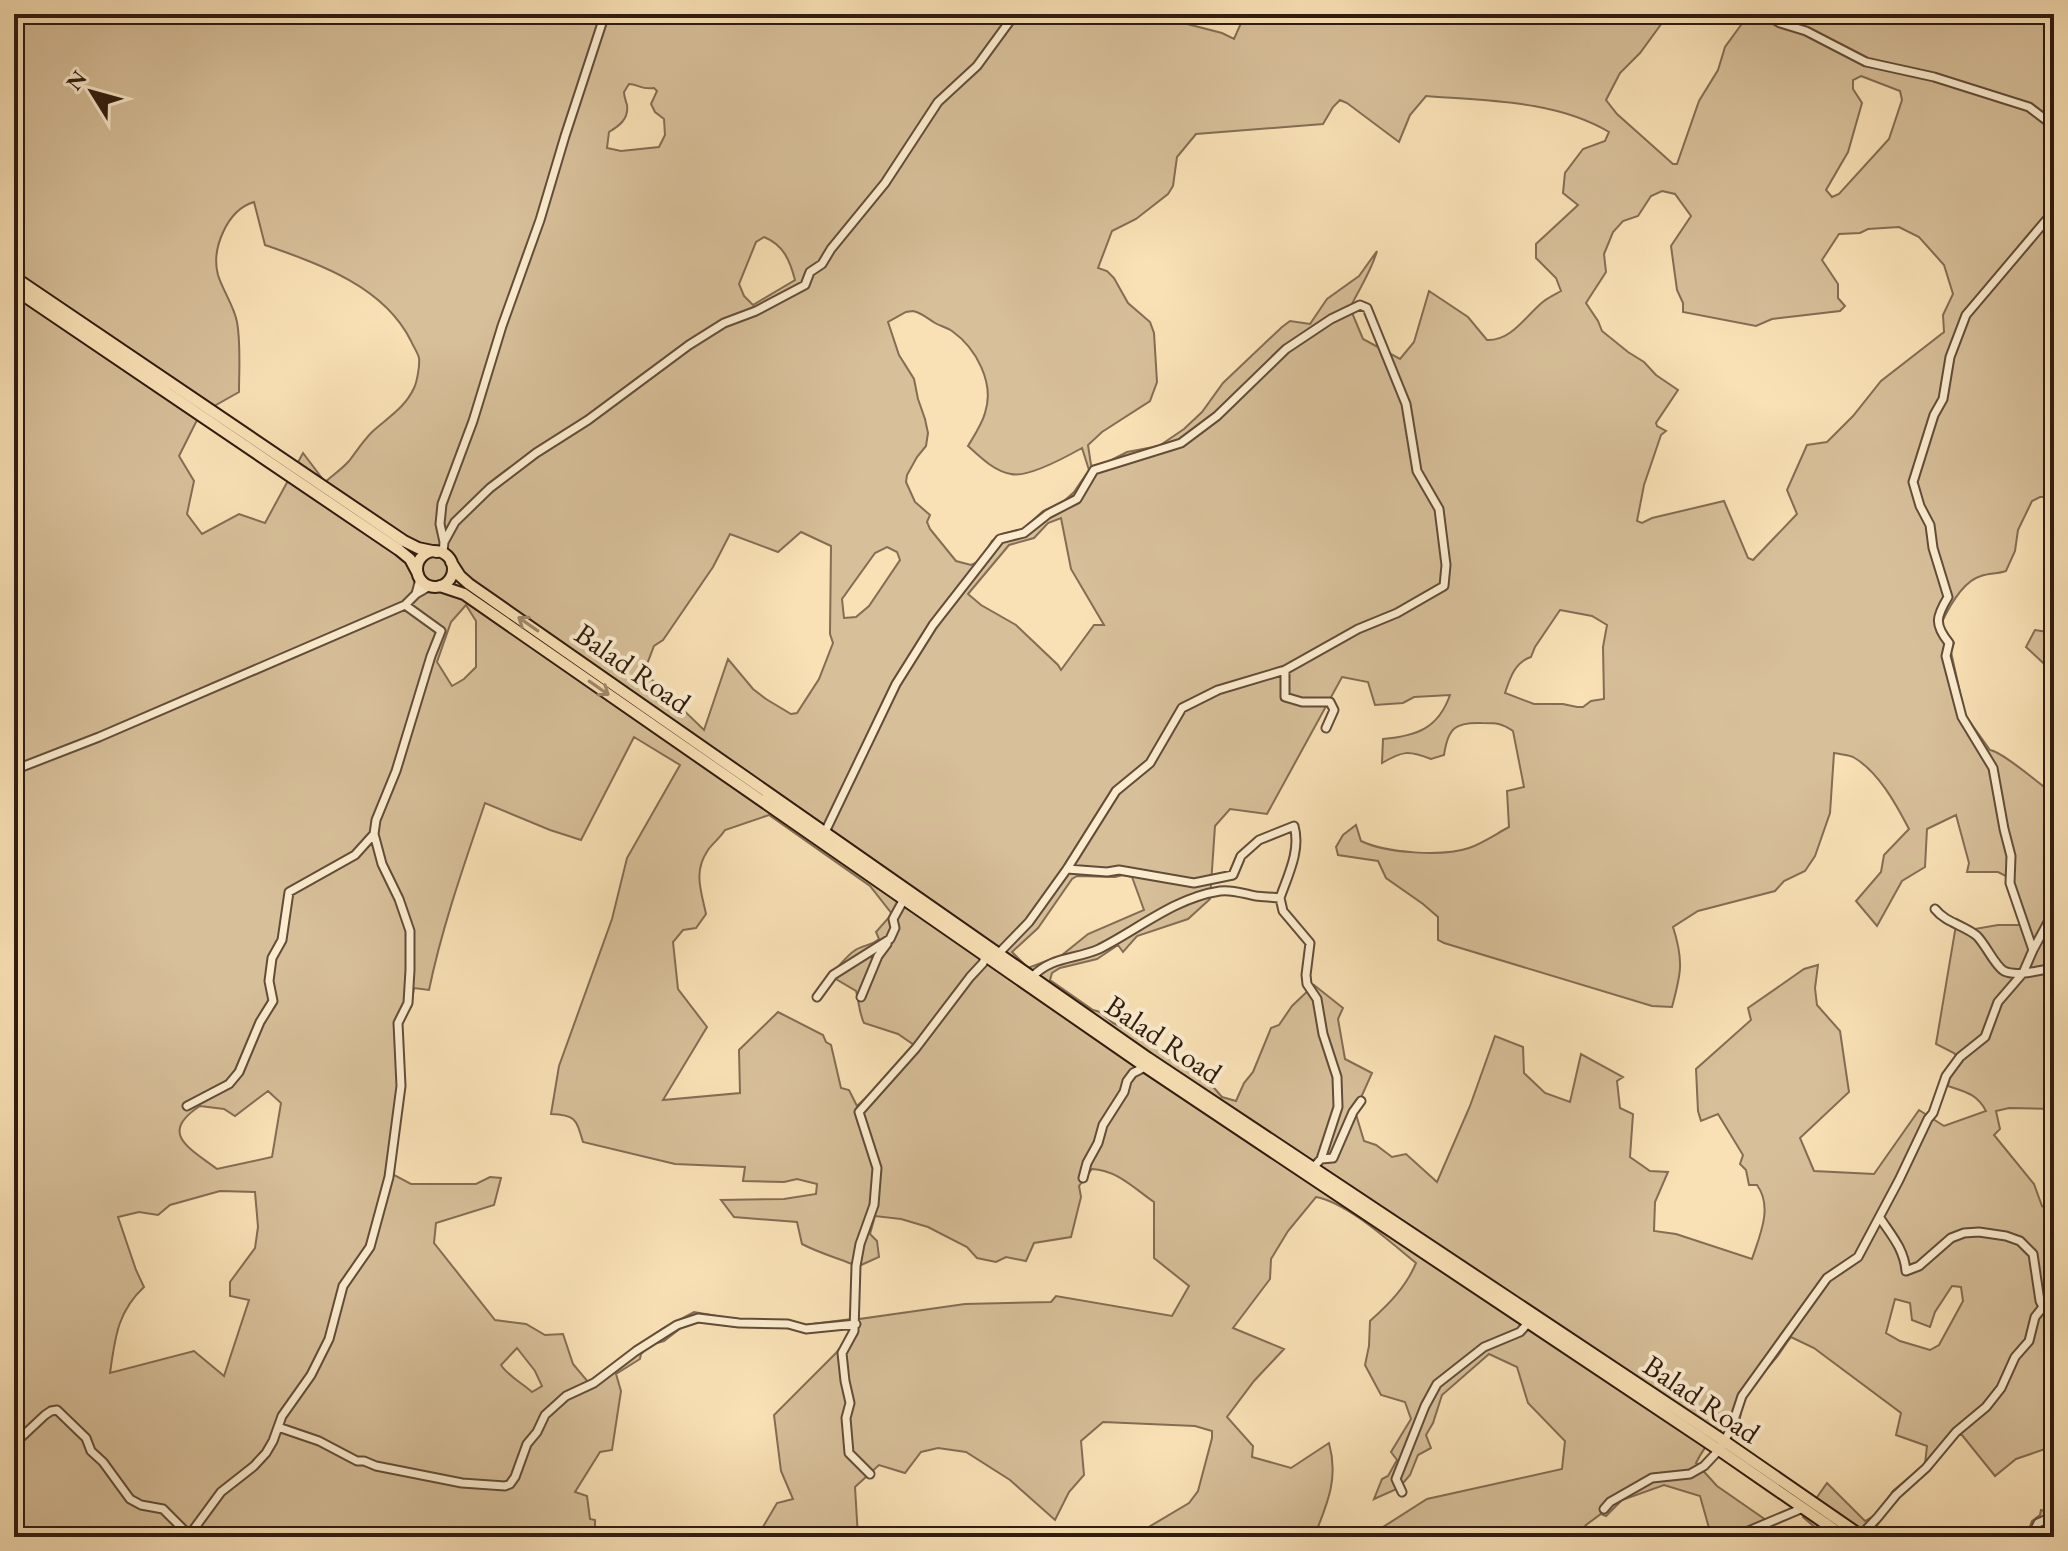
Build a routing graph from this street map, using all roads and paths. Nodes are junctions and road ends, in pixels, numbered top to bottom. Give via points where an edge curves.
1 (605, 14) edge
2 (1015, 14) edge
3 (1765, 14) edge
4 (2054, 126) edge
5 (2054, 211) edge
6 (14, 277) edge
7 (14, 289) edge
8 (441, 549) junction
9 (451, 562) junction
10 (419, 577) junction
11 (435, 586) junction
12 (416, 594) junction
13 (405, 605) junction
14 (1285, 670) junction
15 (1326, 728) dead end
16 (14, 770) edge
17 (825, 832) junction
18 (374, 834) junction
19 (1067, 869) junction
20 (1280, 898) junction
21 (904, 899) junction
22 (1935, 909) dead end
23 (2054, 911) edge
24 (890, 939) junction
25 (2033, 950) junction
26 (999, 953) junction
27 (986, 956) junction
28 (2054, 968) edge
29 (2023, 973) junction
30 (1032, 977) junction
31 (817, 997) dead end
32 (861, 997) dead end
33 (1144, 1066) junction
34 (1361, 1101) dead end
35 (187, 1106) dead end
36 (1321, 1159) junction
37 (1309, 1172) junction
38 (1083, 1178) dead end
39 (1880, 1218) junction
40 (2043, 1307) junction
41 (2054, 1310) edge
42 (1528, 1323) junction
43 (856, 1324) junction
44 (278, 1427) junction
45 (14, 1444) edge
46 (1721, 1446) junction
47 (870, 1474) dead end
48 (1402, 1492) dead end
49 (1803, 1508) junction
50 (1604, 1509) dead end
51 (2054, 1516) edge
52 (1827, 1523) junction
53 (188, 1536) edge
54 (1862, 1536) edge
55 (1734, 1537) edge
56 (1817, 1537) edge
57 (1845, 1537) edge
58 (2031, 1537) edge

1 - 8 street via 442,504
2 - 8 street via 977,66 938,102 885,183 822,264 810,272 805,285 724,323 536,453 455,522
3 - 4 street via 1866,62 2029,107
5 - 25 street via 1966,315 1913,482 1948,597 1938,614 1949,643 1946,656 1962,717 1993,768 2011,856 2010,883
6 - 8 highway via 404,541
7 - 10 highway via 399,550
8 - 9 highway
8 - 10 highway via 421,558
9 - 11 highway via 449,580
17 -> 9 highway, Balad Road via 469,584
10 - 11 highway
10 - 12 street
11 - 12 street
11 -> 21 highway, Balad Road via 464,594
12 - 13 street
13 - 16 street
13 - 18 street via 441,631
14 - 15 street via 1285,697 1330,702 1334,710
14 - 17 street via 1444,586 1439,509 1417,471 1406,404 1367,308 1360,305 1286,349 1181,443 1094,470 1077,499 1024,533 1000,539 933,625 896,684
14 - 19 street via 1218,690 1182,708 1150,763 1116,791
17 - 26 highway, Balad Road
18 - 35 street via 355,855 289,892 282,940 272,958 273,1001 229,1084
18 - 44 street via 410,931 408,1003 398,1023 401,1086 389,1177 370,1247 343,1286 329,1339
19 - 20 street via 1119,870 1194,883 1233,875 1241,856 1259,840 1294,826 1297,838
19 - 26 street
20 - 30 street via 1224,890 1199,895 1097,950 1042,966
20 - 36 street via 1283,911 1310,943 1307,984 1317,999 1337,1077 1338,1107
21 - 24 street
21 - 27 highway, Balad Road
22 - 29 street via 1976,935 2005,972
23 - 25 street
24 - 31 street via 833,975
24 - 32 street
25 - 29 street
26 - 30 highway, Balad Road
27 - 33 highway, Balad Road
27 - 43 street via 859,1112 877,1168 874,1205 856,1266
28 - 29 street
29 - 39 street via 1998,1002 1985,1037 1946,1076
30 - 37 highway, Balad Road
33 - 37 highway, Balad Road
33 - 38 street via 1127,1081 1103,1125
34 - 36 street via 1333,1158
36 - 37 street
37 - 42 highway, Balad Road
37 - 46 highway, Balad Road
39 - 40 street via 1905,1257 1906,1271 1964,1233 2020,1241 2033,1254
39 - 46 street via 1858,1257 1827,1278 1742,1396
40 - 41 street
40 - 54 street via 2029,1341 1986,1407 1956,1432
42 - 46 highway, Balad Road
42 - 48 street via 1520,1332 1484,1347 1437,1384 1396,1479
43 - 44 street via 806,1329 698,1318 677,1325 545,1415 515,1477 505,1486 376,1466
43 - 47 street via 842,1353 850,1403 846,1438 849,1453
44 - 53 street via 266,1453 221,1492
45 - 53 street via 57,1410 86,1438 130,1499 163,1509
46 - 49 highway, Balad Road
46 - 50 street via 1690,1474 1652,1478
46 - 54 highway, Balad Road
49 - 52 highway, Balad Road
49 - 55 street
51 - 58 street via 2038,1523
52 - 56 street
52 - 57 highway, Balad Road

